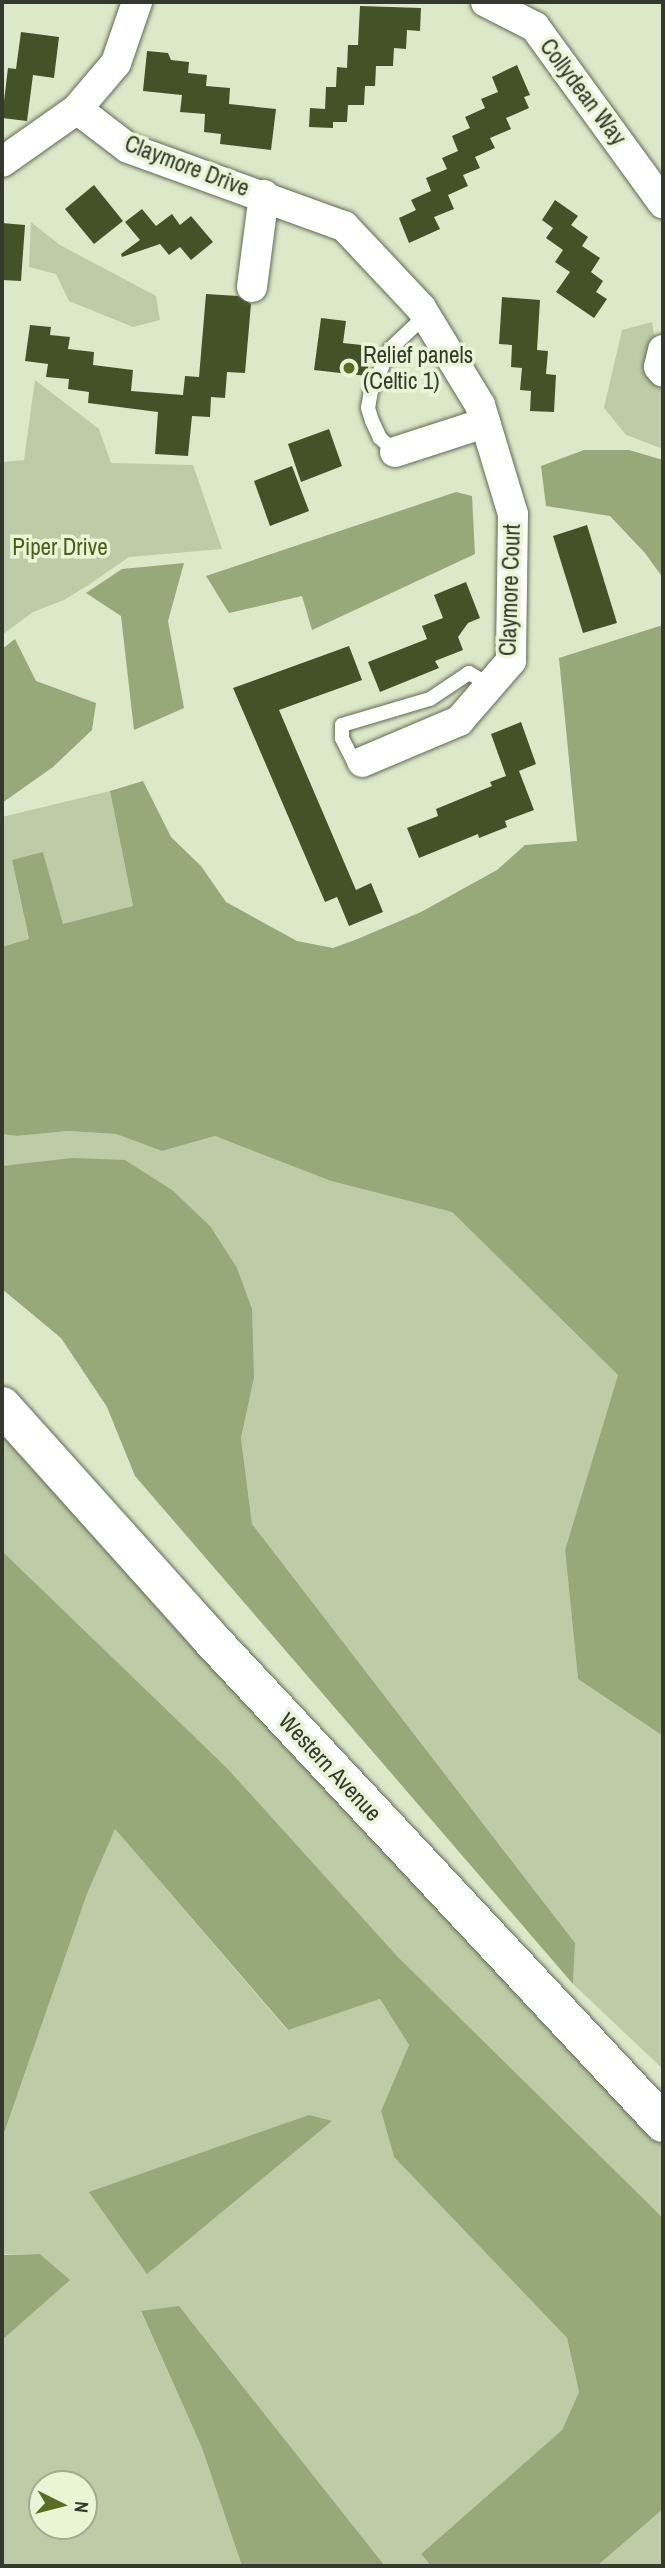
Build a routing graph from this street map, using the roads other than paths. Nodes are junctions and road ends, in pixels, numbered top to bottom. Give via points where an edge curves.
1 (137, 2) edge
2 (486, 2) edge
3 (77, 109) junction
4 (2, 162) edge
5 (264, 195) junction
6 (663, 203) edge
7 (252, 287) dead end
8 (426, 315) junction
9 (663, 350) edge
10 (663, 372) edge
11 (485, 423) junction
12 (395, 452) joint
13 (490, 685) junction
14 (362, 762) joint
15 (2, 1406) edge
16 (663, 2123) edge

1 - 3 street via 116,64
2 - 6 street, Collydean Way via 535,27
3 - 4 street
3 - 5 street, Claymore Drive via 128,148
5 - 7 street, Claymore Drive
5 - 8 street, Claymore Drive via 344,226
8 - 11 street, Claymore Drive via 480,405
8 - 12 lane via 390,349 371,391 368,408 372,421 380,438
9 - 10 street via 659,367
11 - 12 street
11 - 13 street, Claymore Court via 513,514 511,661
13 - 14 street, Claymore Court via 458,721
13 - 14 lane via 469,673 430,699 342,725 342,738 354,760
15 - 16 main road, Western Avenue via 209,1637

